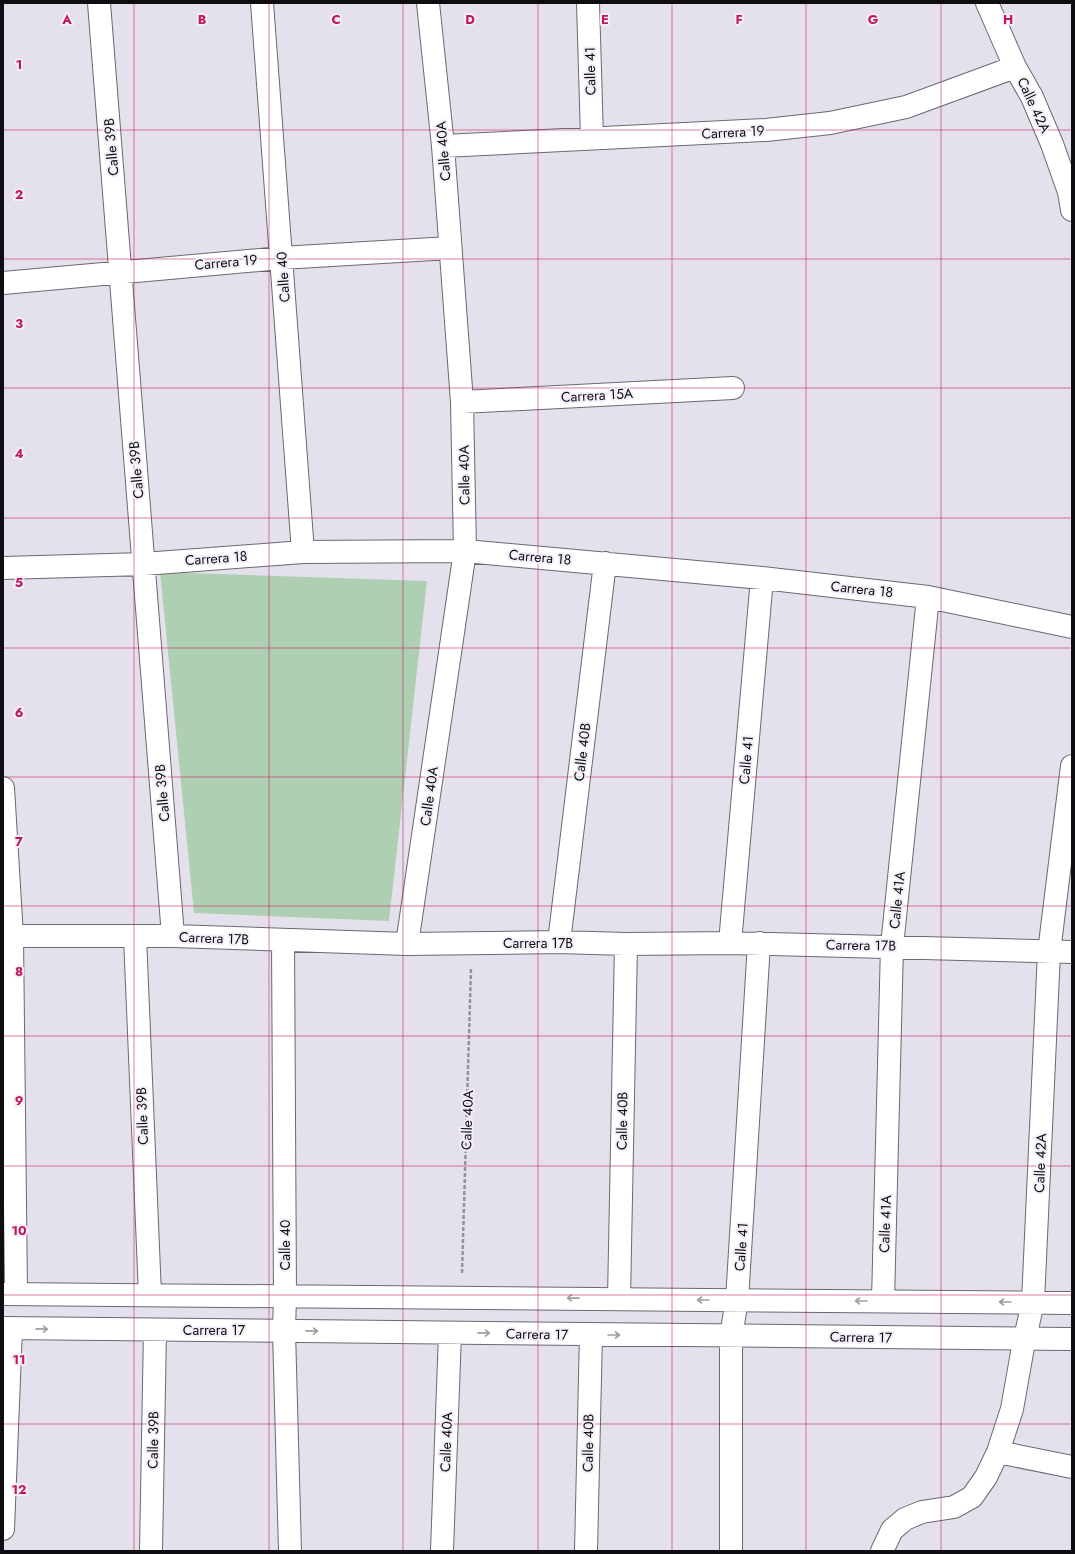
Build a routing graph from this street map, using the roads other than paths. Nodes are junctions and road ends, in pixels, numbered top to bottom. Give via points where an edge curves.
1 (99, 3) edge
2 (262, 3) edge
3 (428, 3) edge
4 (588, 3) edge
5 (986, 3) edge
6 (1015, 67) junction
7 (592, 138) junction
8 (443, 146) junction
9 (1072, 210) edge
10 (450, 248) junction
11 (281, 258) junction
12 (121, 272) junction
13 (3, 283) edge
14 (733, 388) dead end
15 (462, 402) junction
16 (465, 551) junction
17 (303, 552) junction
18 (605, 563) junction
19 (144, 564) junction
20 (3, 568) edge
21 (762, 578) junction
22 (928, 597) junction
23 (1072, 627) edge
24 (1072, 766) edge
25 (3, 788) edge
26 (8, 936) edge
27 (173, 936) junction
28 (135, 937) junction
29 (283, 940) junction
30 (559, 942) junction
31 (730, 942) junction
32 (759, 943) junction
33 (407, 944) junction
34 (626, 944) junction
35 (892, 946) junction
36 (1049, 952) junction
37 (1072, 952) edge
38 (10, 1294) edge
39 (150, 1295) junction
40 (285, 1296) junction
41 (619, 1299) junction
42 (737, 1300) junction
43 (883, 1301) junction
44 (1034, 1302) junction
45 (1072, 1303) edge
46 (7, 1328) edge
47 (155, 1330) junction
48 (284, 1331) junction
49 (450, 1333) junction
50 (591, 1334) junction
51 (732, 1336) junction
52 (1025, 1339) junction
53 (1072, 1339) edge
54 (998, 1452) junction
55 (1072, 1468) edge
56 (3, 1529) edge
57 (151, 1551) edge
58 (290, 1551) edge
59 (442, 1551) edge
60 (586, 1551) edge
61 (731, 1551) edge
62 (882, 1551) edge

1 - 12 street, Calle 39B
2 - 11 street, Calle 40
3 - 8 street, Calle 40A
4 - 7 street, Calle 41
5 - 6 street, Calle 42A
6 - 7 street, Carrera 19 via 906,107 830,123 766,130
6 - 9 street, Calle 42A via 1032,97 1049,137 1069,192
7 - 8 street, Carrera 19
8 - 10 street, Calle 40A
10 - 11 street, Carrera 19
10 - 15 street, Calle 40A
11 - 12 street, Carrera 19
11 - 17 street, Calle 40
12 - 13 street, Carrera 19
12 - 19 street, Calle 39B
14 - 15 street, Carrera 15A
15 - 16 street, Calle 40A
16 - 17 street, Carrera 18
16 - 18 street, Carrera 18
16 - 33 street, Calle 40A
17 - 19 street, Carrera 18
18 - 21 street, Carrera 18
18 - 30 street, Calle 40B
19 - 20 street, Carrera 18
19 - 27 street, Calle 39B
21 - 22 street, Carrera 18
21 - 31 street, Calle 41
22 - 23 street, Carrera 18
22 - 35 street, Calle 41A
24 - 36 street, Calle 42A
25 - 26 street
26 - 28 street, Carrera 17B
26 - 38 street
27 - 28 street, Carrera 17B
27 - 29 street, Carrera 17B
28 - 39 street, Calle 39B
29 - 33 street, Carrera 17B
29 - 40 street, Calle 40
30 - 33 street, Carrera 17B
30 - 34 street, Carrera 17B
31 - 32 street, Carrera 17B
31 - 34 street, Carrera 17B
32 - 35 street, Carrera 17B
32 - 42 street, Calle 41
34 - 41 street, Calle 40B
35 - 36 street, Carrera 17B
35 - 43 street, Calle 41A
36 - 37 street, Carrera 17B
36 - 44 street, Calle 42A
38 - 39 street
39 - 40 street
41 -> 40 street
40 - 48 street, Calle 40
42 -> 41 street
43 -> 42 street
42 - 51 street, Calle 41
44 -> 43 street
44 - 45 street
44 - 52 street, Calle 42A
46 -> 47 street, Carrera 17
46 - 56 street
47 - 48 street, Carrera 17
47 - 57 street, Calle 39B
48 -> 49 street, Carrera 17
48 - 58 street, Calle 40
49 -> 50 street, Carrera 17
49 - 59 street, Calle 40A
50 -> 51 street, Carrera 17
50 - 60 street, Calle 40B
51 - 52 street, Carrera 17
51 - 61 street, Calle 41
52 - 53 street, Carrera 17
52 - 54 street, Calle 42A via 1012,1409
54 - 55 street
54 - 62 street, Calle 42A via 986,1477 972,1497 954,1507 922,1512 905,1519 892,1530

